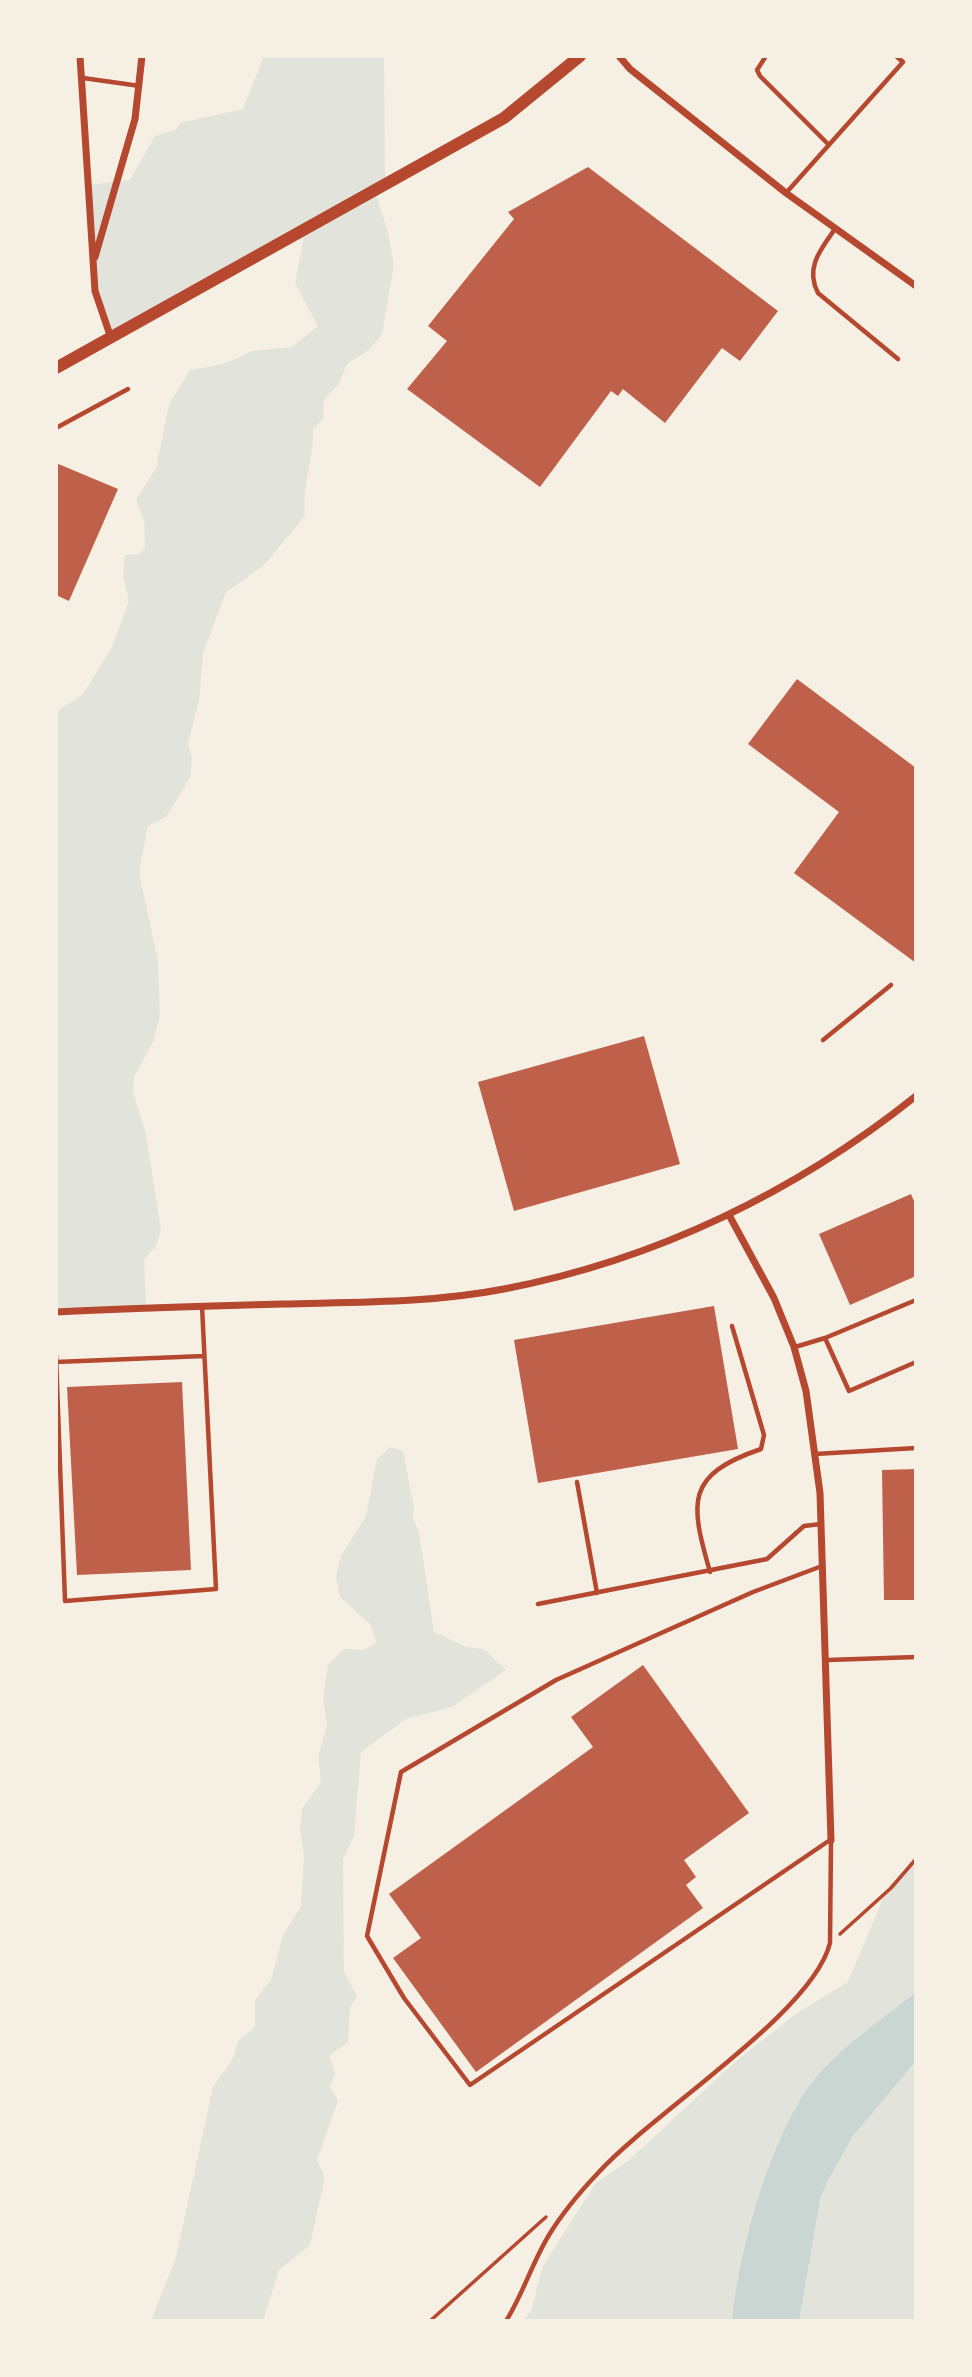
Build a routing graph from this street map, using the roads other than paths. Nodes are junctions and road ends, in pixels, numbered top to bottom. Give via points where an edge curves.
1 (80, 56) edge
2 (142, 56) edge
3 (580, 56) edge
4 (619, 56) edge
5 (766, 56) edge
6 (896, 56) edge
7 (83, 78) junction
8 (140, 86) junction
9 (828, 144) junction
10 (786, 192) junction
11 (836, 228) junction
12 (94, 261) junction
13 (916, 286) edge
14 (111, 338) junction
15 (898, 359) dead end
16 (56, 368) edge
17 (128, 389) dead end
18 (56, 428) edge
19 (891, 985) dead end
20 (823, 1040) dead end
21 (915, 1100) edge
22 (729, 1215) junction
23 (916, 1300) edge
24 (202, 1306) junction
25 (56, 1312) edge
26 (732, 1326) dead end
27 (825, 1339) junction
28 (794, 1347) junction
29 (56, 1355) edge
30 (204, 1356) junction
31 (56, 1362) edge
32 (916, 1362) edge
33 (916, 1448) edge
34 (815, 1454) junction
35 (577, 1482) dead end
36 (821, 1524) junction
37 (823, 1565) junction
38 (710, 1572) junction
39 (597, 1593) junction
40 (538, 1604) dead end
41 (916, 1657) edge
42 (828, 1660) junction
43 (831, 1840) junction
44 (506, 2321) edge

1 - 7 street
2 - 8 street
3 - 14 main road via 504,118
4 - 10 street
5 - 9 lane via 757,70 760,76
6 - 9 lane via 903,62
7 - 8 lane
7 - 12 street
8 - 12 street via 135,120
9 - 10 lane
10 - 11 street
11 - 13 street
11 - 15 lane via 817,253 813,283 818,293
12 - 14 street via 95,291
14 - 16 main road
17 - 18 lane
19 - 20 lane
21 - 22 street via 807,1173
22 - 24 street via 608,1264 502,1289 377,1302
22 - 28 street via 774,1298
23 - 27 lane
24 - 25 street
24 - 30 lane
26 - 38 lane via 765,1434 761,1449 730,1459 708,1476 698,1496 697,1527
27 - 28 lane
27 - 32 lane via 849,1391
28 - 34 street
29 - 31 lane
30 - 31 lane
30 - 31 lane via 216,1589 65,1601
33 - 34 lane
34 - 36 street
35 - 39 lane
36 - 37 street
36 - 38 lane via 804,1526 767,1559
37 - 42 street
37 - 43 lane via 556,1680 401,1772 367,1936 404,1998 470,2085
38 - 39 lane
39 - 40 lane
41 - 42 lane
42 - 43 street
43 - 44 lane via 831,1942 827,1955 793,2000 645,2128 568,2206

